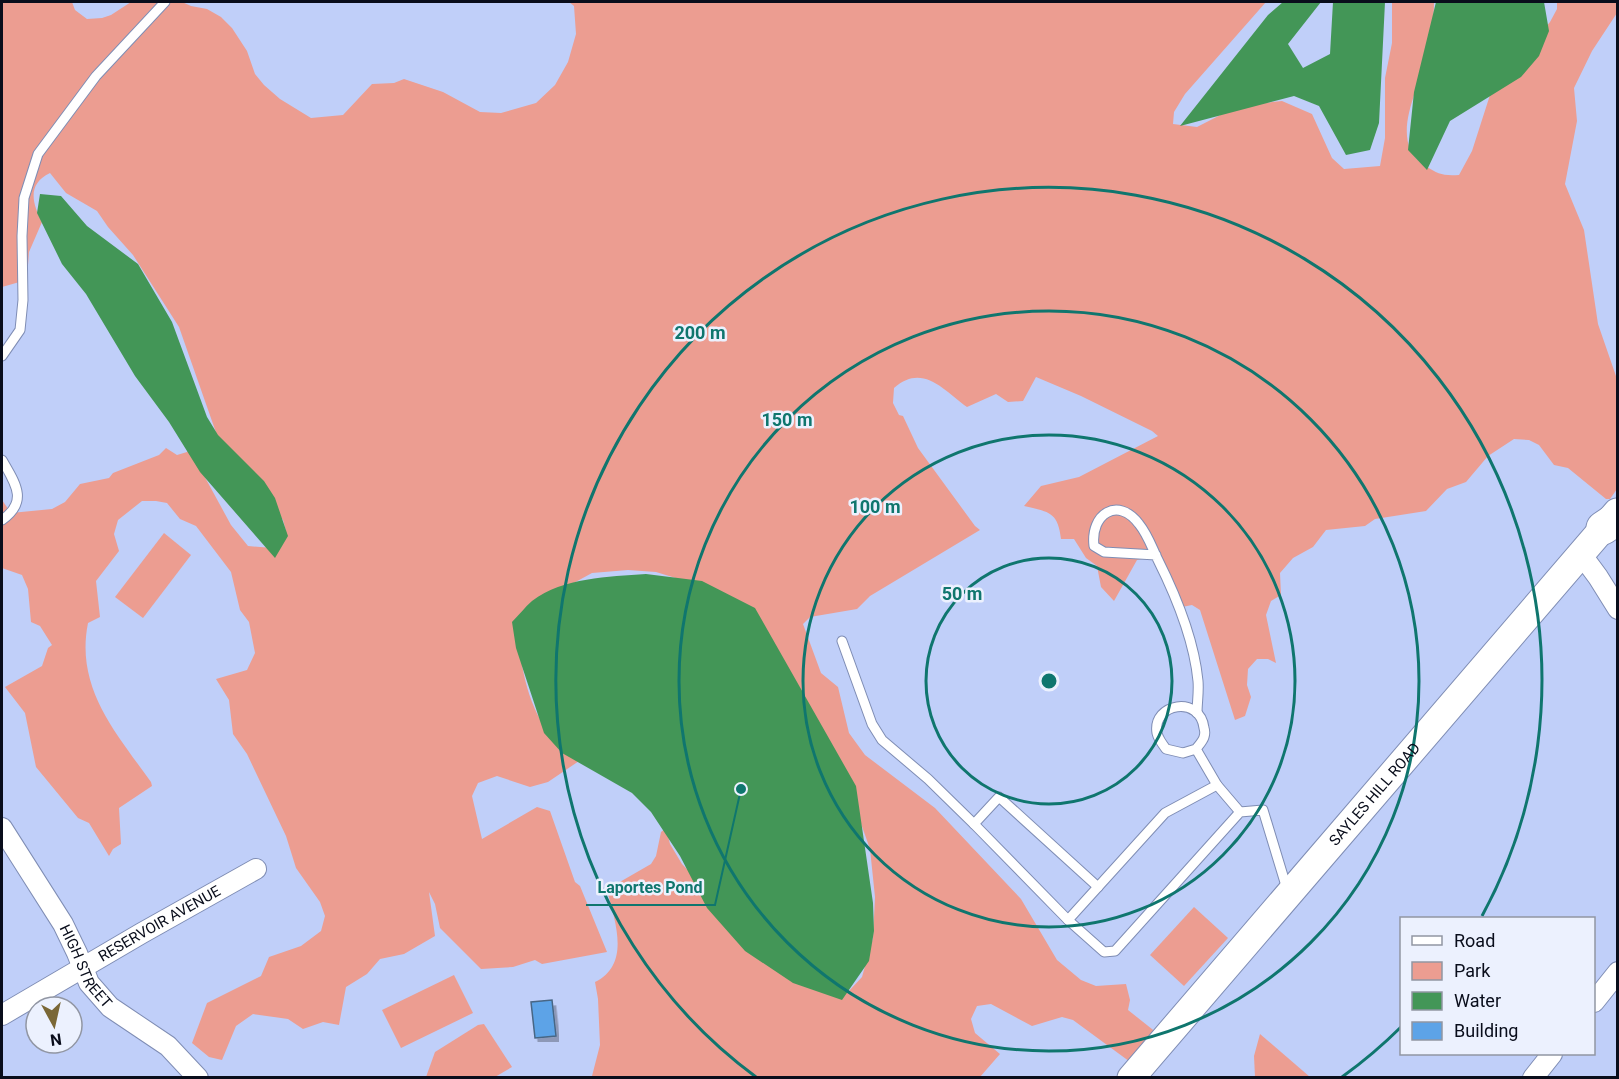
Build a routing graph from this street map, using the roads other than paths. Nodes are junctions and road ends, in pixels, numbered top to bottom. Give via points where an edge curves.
1 (165, 2) edge
2 (2, 356) edge
3 (2, 460) edge
4 (1613, 519) edge
5 (2, 520) edge
6 (1581, 554) junction
7 (1156, 555) junction
8 (1617, 609) edge
9 (842, 640) dead end
10 (1197, 713) junction
11 (1196, 749) junction
12 (1217, 785) junction
13 (1240, 812) junction
14 (974, 824) junction
15 (2, 828) edge
16 (256, 868) dead end
17 (1098, 887) junction
18 (1289, 894) junction
19 (1068, 920) junction
20 (82, 968) junction
21 (1617, 972) edge
22 (1595, 1000) edge
23 (2, 1015) edge
24 (1550, 1055) edge
25 (198, 1077) edge
26 (1131, 1077) edge
27 (1533, 1077) edge

1 - 2 lane via 96,76 38,154 24,198 20,330
3 - 5 lane via 14,482 18,504
4 - 6 main road, SAYLES HILL ROAD
6 - 8 street
6 - 18 main road, SAYLES HILL ROAD
7 - 7 lane via 1131,514 1110,511 1096,524 1094,546 1104,552
7 - 10 lane via 1181,609 1198,682
9 - 14 lane via 869,716 882,740
10 - 11 lane via 1203,720 1205,735
10 - 11 lane via 1178,706 1165,711 1158,720 1157,734 1166,749 1183,753
11 - 12 lane
12 - 13 lane
12 - 17 lane via 1165,813
13 - 18 lane via 1263,810
13 - 19 lane via 1115,951 1104,952
14 - 17 lane via 999,797
14 - 19 lane
15 - 20 street, HIGH STREET via 63,924
16 - 20 street, RESERVOIR AVENUE
17 - 19 lane
18 - 26 main road, SAYLES HILL ROAD
20 - 23 street, RESERVOIR AVENUE
20 - 25 street, HIGH STREET via 89,983 110,1007 168,1046
21 - 22 street
24 - 27 street

